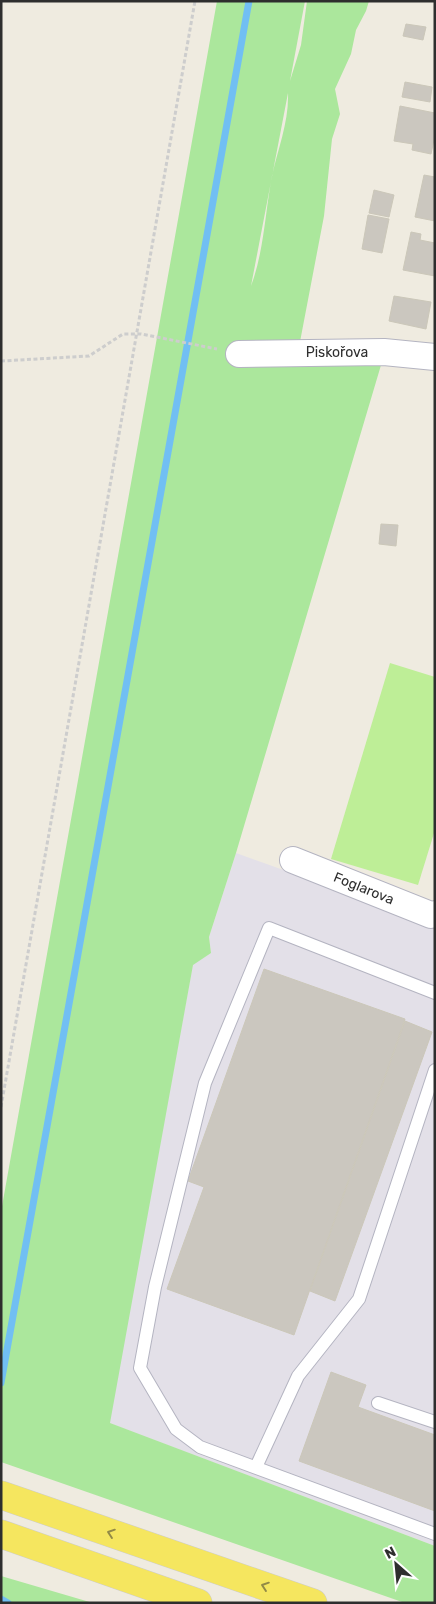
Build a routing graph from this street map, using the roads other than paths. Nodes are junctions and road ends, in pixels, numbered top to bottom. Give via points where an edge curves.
1 (239, 354) road end
2 (435, 357) edge
3 (293, 860) dead end
4 (435, 914) edge
5 (435, 993) edge
6 (435, 1070) edge
7 (378, 1403) dead end
8 (435, 1422) edge
9 (256, 1468) junction
10 (1, 1495) edge
11 (1, 1534) edge
12 (435, 1534) edge
13 (41, 1547) junction
14 (144, 1602) edge
15 (314, 1602) edge
16 (198, 1603) edge

1 - 2 street, Piskořova via 384,352
3 - 4 street, Foglarova
5 - 9 lane via 269,928 206,1083 155,1287 140,1368 176,1429 200,1447
6 - 9 lane via 359,1299 298,1376
7 - 8 lane
9 - 12 lane
15 -> 10 main road
11 - 13 main road
13 - 14 main road
13 - 16 main road

